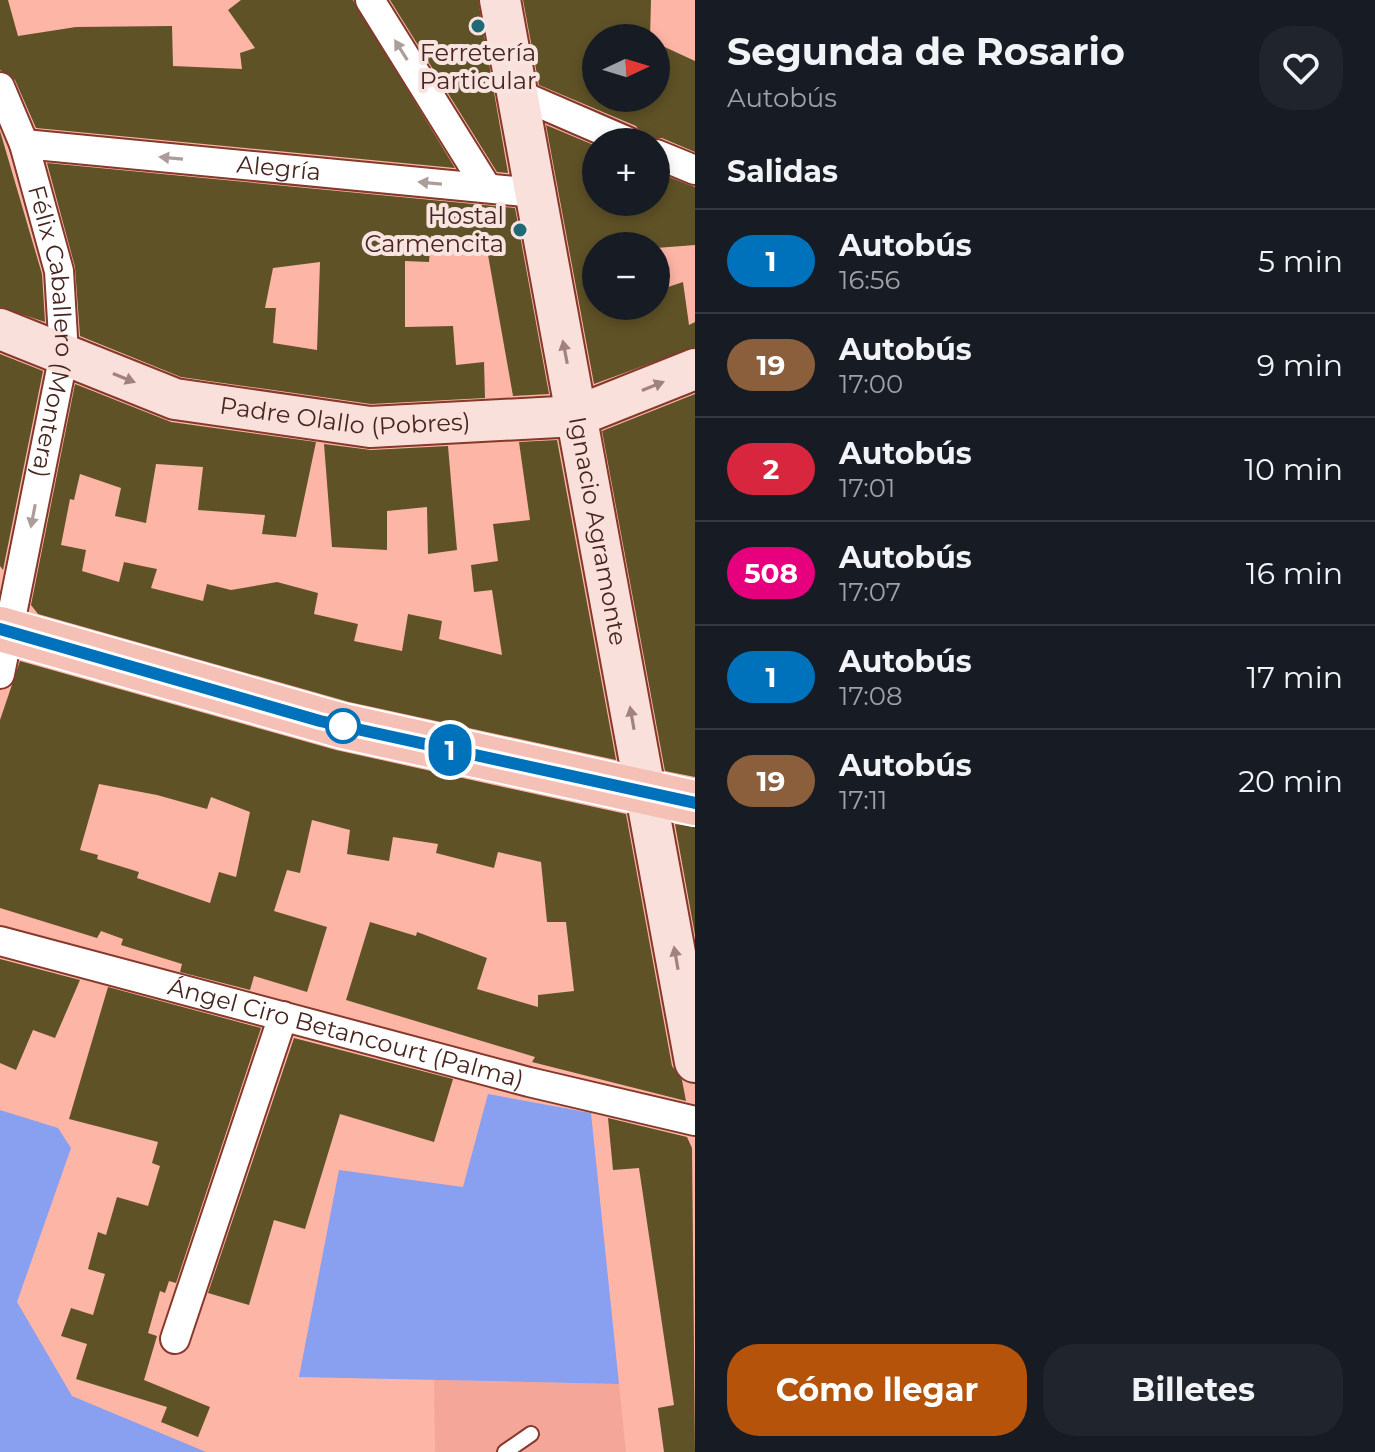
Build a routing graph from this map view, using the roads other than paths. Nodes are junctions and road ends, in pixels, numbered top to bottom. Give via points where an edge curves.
1 (370, 0) edge
2 (500, 0) edge
3 (0, 87) edge
4 (518, 94) junction
5 (597, 128) edge
6 (24, 144) junction
7 (670, 160) edge
8 (695, 170) edge
9 (487, 188) junction
10 (535, 193) junction
11 (0, 329) edge
12 (64, 354) junction
13 (695, 369) edge
14 (577, 416) junction
15 (5, 630) edge
16 (0, 674) edge
17 (646, 794) junction
18 (695, 803) edge
19 (0, 941) edge
20 (283, 1016) junction
21 (695, 1062) edge
22 (695, 1121) edge
23 (175, 1339) dead end
24 (531, 1434) dead end
25 (505, 1452) edge

9 -> 1 street
2 - 4 main road, Ignacio Agramonte
3 - 6 street, Félix Caballero (Montera)
4 - 5 street
4 - 10 main road, Ignacio Agramonte
9 -> 6 street, Alegría
6 - 12 street, Félix Caballero (Montera) via 59,271
7 - 8 street
9 - 10 street, Alegría
14 -> 10 main road, Ignacio Agramonte
11 - 12 main road, Padre Olallo (Pobres)
12 -> 14 main road, Padre Olallo (Pobres) via 175,399 370,427
12 -> 15 street, Félix Caballero (Montera)
14 -> 13 main road, Padre Olallo (Pobres)
17 -> 14 main road, Ignacio Agramonte
15 - 16 street, Félix Caballero (Montera)
15 - 17 main road via 276,709
17 - 18 main road
21 -> 17 main road, Ignacio Agramonte
19 - 20 street, Ángel Ciro Betancourt (Palma)
20 - 22 street, Ángel Ciro Betancourt (Palma)
20 - 23 street
24 - 25 lane

